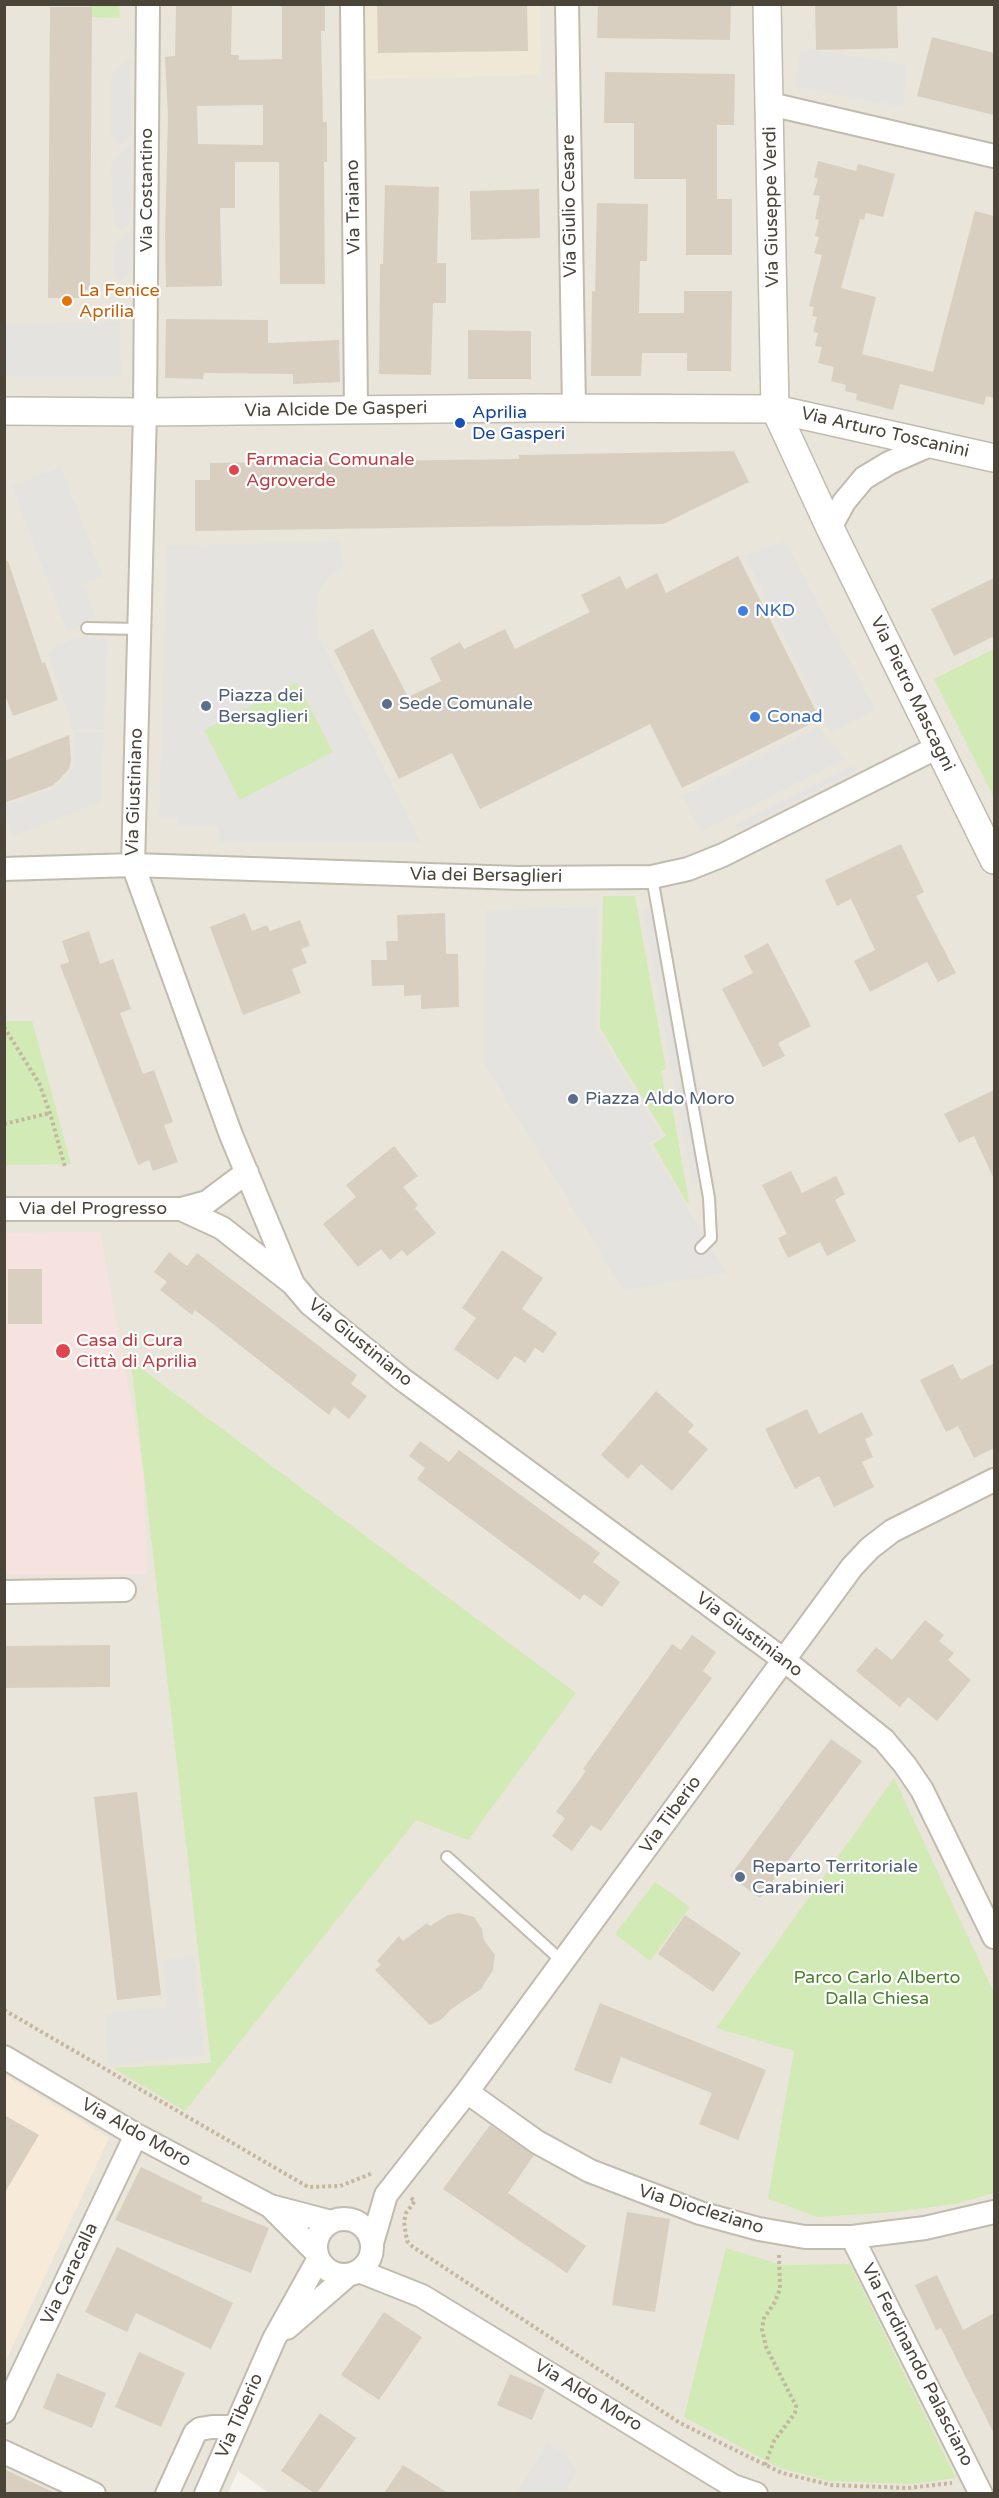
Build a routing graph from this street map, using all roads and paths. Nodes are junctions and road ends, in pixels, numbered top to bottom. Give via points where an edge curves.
1 (148, 4) edge
2 (352, 4) edge
3 (567, 4) edge
4 (767, 4) edge
5 (770, 104) junction
6 (994, 156) edge
7 (574, 408) junction
8 (775, 409) junction
9 (356, 410) junction
10 (4, 411) edge
11 (145, 412) junction
12 (932, 444) junction
13 (994, 458) edge
14 (830, 528) junction
15 (87, 628) dead end
16 (140, 629) junction
17 (938, 747) junction
18 (994, 860) edge
19 (133, 865) junction
20 (4, 869) edge
21 (652, 877) junction
22 (4, 1027) edge
23 (6, 1034) edge
24 (50, 1113) junction
25 (4, 1124) edge
26 (65, 1167) dead end
27 (247, 1172) junction
28 (4, 1209) edge
29 (181, 1209) junction
30 (701, 1248) dead end
31 (293, 1284) junction
32 (994, 1480) edge
33 (124, 1590) dead end
34 (4, 1592) edge
35 (784, 1660) junction
36 (447, 1857) dead end
37 (994, 1935) edge
38 (563, 1962) junction
39 (4, 2010) edge
40 (4, 2057) edge
41 (467, 2092) junction
42 (136, 2135) junction
43 (390, 2190) junction
44 (270, 2206) junction
45 (994, 2212) edge
46 (338, 2221) junction
47 (778, 2233) junction
48 (852, 2237) junction
49 (372, 2246) junction
50 (317, 2256) junction
51 (354, 2273) junction
52 (422, 2296) junction
53 (274, 2339) junction
54 (4, 2412) edge
55 (234, 2427) junction
56 (4, 2452) edge
57 (765, 2465) junction
58 (978, 2486) edge
59 (94, 2493) edge
60 (167, 2493) edge
61 (206, 2493) edge
62 (756, 2493) edge

1 - 11 street, Via Costantino
2 - 9 street, Via Traiano
3 - 7 street, Via Giulio Cesare
4 - 5 street, Via Giuseppe Verdi
5 - 6 street
5 - 8 street, Via Giuseppe Verdi
7 - 8 street, Via Alcide De Gasperi
7 - 9 street, Via Alcide De Gasperi
8 - 12 street, Via Arturo Toscanini
8 - 14 street, Via Pietro Mascagni
9 - 11 street, Via Alcide De Gasperi
10 - 11 street, Via Alcide De Gasperi
11 - 16 street, Via Giustiniano
12 - 13 street, Via Arturo Toscanini
12 - 14 street via 864,478 844,502
14 - 17 street, Via Pietro Mascagni
15 - 16 lane
16 - 19 street, Via Giustiniano
17 - 18 street, Via Pietro Mascagni
17 - 21 street, Via dei Bersaglieri via 717,857 676,873
19 - 20 street, Via dei Bersaglieri
19 - 21 street, Via dei Bersaglieri via 518,878
19 - 27 street, Via Giustiniano
21 - 30 lane via 709,1198 711,1238
22 - 23 path
23 - 24 path via 39,1083
24 - 25 path
24 - 26 path
27 - 29 street, Via del Progresso via 207,1202
27 - 31 street, Via Giustiniano
28 - 29 street, Via del Progresso
29 - 31 street, Via del Progresso via 222,1228
31 - 35 street, Via Giustiniano via 310,1304 402,1379
32 - 35 street, Via Tiberio via 881,1539 852,1567
33 - 34 street
35 - 37 street, Via Giustiniano via 872,1730 905,1765 933,1811
35 - 38 street, Via Tiberio
36 - 38 lane
38 - 41 street, Via Tiberio
39 - 43 path via 308,2187 340,2186 376,2172
40 - 42 street, Via Aldo Moro
41 - 43 street, Via Tiberio
41 - 47 street, Via Diocleziano via 537,2142 590,2171 700,2212
42 - 44 street, Via Aldo Moro
42 - 54 street, Via Caracalla
43 - 46 street, Via Tiberio
43 - 49 street, Via Tiberio
43 - 57 path via 415,2201 404,2222 407,2241 413,2247 680,2423
44 - 46 street, Via Aldo Moro
44 - 50 street, Via Aldo Moro
45 - 48 street, Via Diocleziano via 924,2228
46 - 49 street, Via Aldo Moro via 363,2226
46 - 50 street via 318,2234
47 - 48 street, Via Diocleziano
47 - 57 path via 780,2289 762,2329 766,2346 796,2406 774,2441
48 - 58 street, Via Ferdinando Palasciano
49 - 51 street via 370,2257
49 - 52 street, Via Aldo Moro
50 - 51 street, Via Aldo Moro via 330,2272
50 - 53 street, Via Tiberio
51 - 52 street, Via Aldo Moro
51 - 53 street, Via Tiberio
52 - 62 street, Via Aldo Moro via 733,2486
53 - 55 street, Via Tiberio
55 - 60 street via 212,2427 195,2433
55 - 61 street, Via Tiberio
56 - 59 street
57 - 58 path via 831,2485

